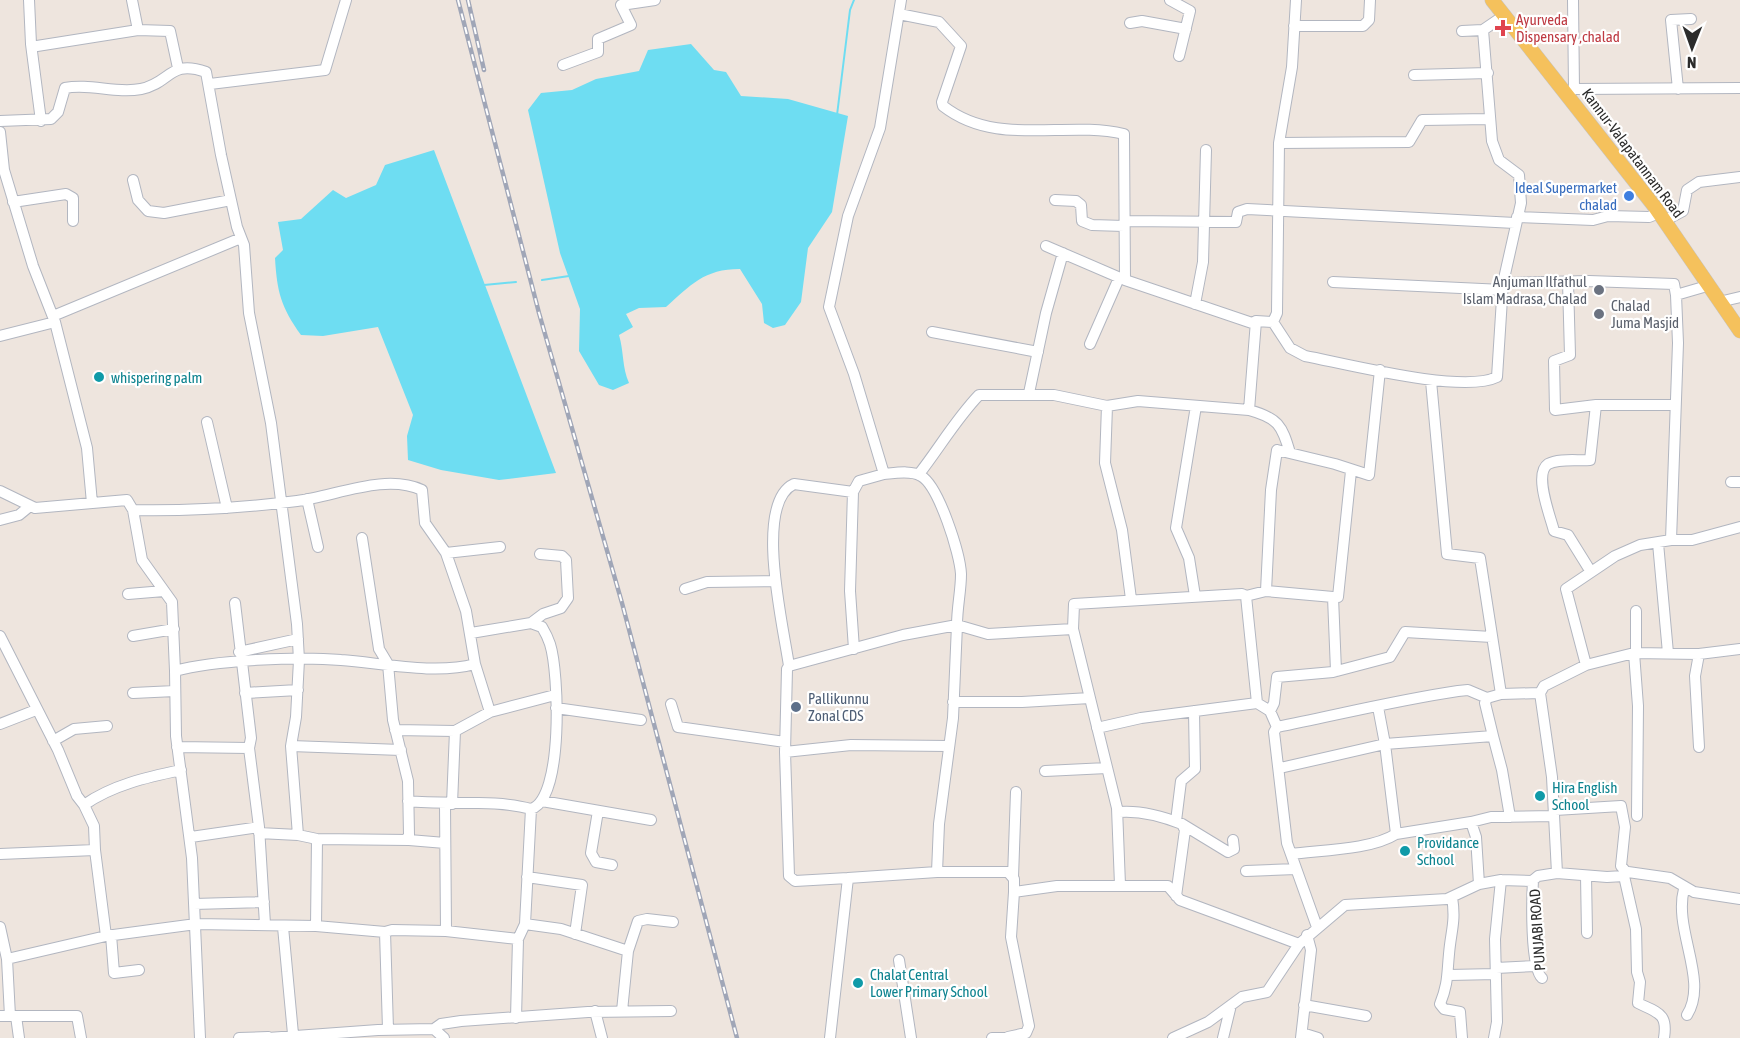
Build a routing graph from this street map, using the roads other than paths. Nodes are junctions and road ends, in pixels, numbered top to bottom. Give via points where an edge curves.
1 (29, 0) edge
2 (132, 0) edge
3 (343, 0) edge
4 (655, 0) edge
5 (901, 0) edge
6 (1170, 0) edge
7 (1296, 0) edge
8 (1370, 0) edge
9 (1492, 0) edge
10 (1573, 0) edge
11 (899, 14) junction
12 (1505, 15) junction
13 (1691, 19) dead end
14 (1130, 23) dead end
15 (1294, 27) junction
16 (1186, 29) junction
17 (138, 30) junction
18 (1483, 30) junction
19 (1462, 31) dead end
20 (31, 44) junction
21 (1179, 56) dead end
22 (563, 65) dead end
23 (178, 68) junction
24 (1488, 73) junction
25 (1413, 75) dead end
26 (210, 84) junction
27 (1740, 88) edge
28 (1678, 89) junction
29 (1571, 92) junction
30 (1489, 119) junction
31 (0, 121) edge
32 (41, 121) junction
33 (0, 132) edge
34 (1279, 143) junction
35 (1206, 150) dead end
36 (1740, 177) edge
37 (133, 180) dead end
38 (231, 200) junction
39 (1055, 200) dead end
40 (14, 202) junction
41 (1280, 209) junction
42 (1662, 217) junction
43 (1516, 220) junction
44 (73, 221) dead end
45 (1204, 222) junction
46 (1124, 223) junction
47 (241, 238) junction
48 (1046, 246) dead end
49 (1063, 253) junction
50 (1122, 279) junction
51 (1334, 282) dead end
52 (1568, 282) junction
53 (1503, 286) junction
54 (1707, 286) junction
55 (1676, 295) junction
56 (1740, 297) edge
57 (1719, 302) junction
58 (1195, 304) junction
59 (54, 319) junction
60 (1256, 321) junction
61 (1273, 322) junction
62 (1740, 331) edge
63 (932, 332) dead end
64 (0, 336) edge
65 (1090, 344) dead end
66 (1038, 352) junction
67 (1380, 370) junction
68 (1431, 381) junction
69 (1029, 393) junction
70 (1596, 405) junction
71 (1675, 405) junction
72 (1107, 406) junction
73 (1196, 406) junction
74 (1249, 410) junction
75 (207, 422) dead end
76 (1290, 453) junction
77 (1351, 471) junction
78 (884, 474) junction
79 (920, 474) junction
80 (0, 491) edge
81 (853, 492) junction
82 (307, 500) junction
83 (92, 502) junction
84 (280, 503) junction
85 (30, 506) junction
86 (227, 508) junction
87 (133, 510) junction
88 (0, 520) edge
89 (1740, 527) edge
90 (362, 538) dead end
91 (1671, 540) junction
92 (1658, 543) junction
93 (318, 547) dead end
94 (500, 547) dead end
95 (446, 553) junction
96 (540, 554) dead end
97 (1591, 572) junction
98 (774, 581) junction
99 (685, 589) dead end
100 (164, 591) junction
101 (1266, 591) junction
102 (128, 594) dead end
103 (1195, 596) junction
104 (1246, 596) junction
105 (1333, 597) junction
106 (1131, 599) junction
107 (234, 603) dead end
108 (1636, 610) dead end
109 (531, 623) junction
110 (957, 625) junction
111 (174, 629) junction
112 (1073, 629) junction
113 (471, 633) junction
114 (133, 636) dead end
115 (1492, 637) junction
116 (1, 639) edge
117 (298, 639) junction
118 (854, 649) junction
119 (1740, 649) edge
120 (1635, 653) junction
121 (1668, 653) junction
122 (1699, 654) junction
123 (240, 657) junction
124 (299, 660) junction
125 (388, 664) junction
126 (475, 664) junction
127 (1586, 665) junction
128 (789, 666) junction
129 (175, 671) junction
130 (1336, 671) junction
131 (298, 690) junction
132 (175, 691) junction
133 (134, 693) dead end
134 (245, 693) junction
135 (1540, 693) junction
136 (1502, 694) junction
137 (555, 695) junction
138 (1090, 698) junction
139 (1487, 698) junction
140 (953, 702) junction
141 (1257, 703) junction
142 (671, 704) dead end
143 (1378, 707) junction
144 (556, 708) junction
145 (36, 710) junction
146 (1194, 711) junction
147 (1270, 711) junction
148 (490, 712) junction
149 (641, 720) dead end
150 (0, 724) edge
151 (107, 726) dead end
152 (1276, 727) junction
153 (1097, 728) junction
154 (395, 730) junction
155 (455, 731) junction
156 (1493, 736) junction
157 (52, 741) junction
158 (1385, 744) junction
159 (291, 746) junction
160 (948, 746) junction
161 (177, 747) junction
162 (785, 747) junction
163 (1699, 747) dead end
164 (249, 748) junction
165 (400, 750) junction
166 (1107, 768) junction
167 (1280, 768) junction
168 (181, 770) junction
169 (1045, 771) dead end
170 (1016, 792) dead end
171 (408, 801) junction
172 (542, 801) junction
173 (448, 804) junction
174 (84, 805) junction
175 (531, 809) junction
176 (598, 811) junction
177 (1118, 812) junction
178 (1554, 813) junction
179 (1637, 816) dead end
180 (1510, 817) junction
181 (651, 820) dead end
182 (1472, 822) junction
183 (1179, 823) junction
184 (259, 830) junction
185 (1396, 834) junction
186 (298, 835) junction
187 (191, 837) junction
188 (316, 839) junction
189 (409, 840) junction
190 (1233, 840) dead end
191 (445, 843) junction
192 (95, 850) junction
193 (0, 854) edge
194 (1291, 854) junction
195 (612, 865) dead end
196 (1296, 869) junction
197 (1246, 871) dead end
198 (937, 872) junction
199 (1557, 873) junction
200 (1625, 874) junction
201 (1586, 876) junction
202 (527, 877) junction
203 (1013, 877) junction
204 (848, 878) junction
205 (1501, 880) junction
206 (1533, 880) junction
207 (1479, 884) junction
208 (1119, 885) junction
209 (1684, 889) junction
210 (1014, 892) junction
211 (1176, 896) junction
212 (1452, 897) junction
213 (1740, 899) edge
214 (264, 902) junction
215 (194, 904) junction
216 (673, 922) dead end
217 (196, 924) junction
218 (265, 924) junction
219 (525, 924) junction
220 (316, 926) junction
221 (0, 927) edge
222 (283, 927) junction
223 (1317, 927) junction
224 (446, 931) junction
225 (385, 932) junction
226 (1587, 933) dead end
227 (575, 934) junction
228 (1307, 935) junction
229 (108, 936) junction
230 (518, 939) junction
231 (1299, 944) junction
232 (628, 951) junction
233 (7, 958) junction
234 (899, 960) dead end
235 (1536, 966) junction
236 (139, 970) dead end
237 (1496, 971) junction
238 (1449, 975) junction
239 (1542, 978) dead end
240 (1231, 1005) junction
241 (1304, 1005) junction
242 (595, 1011) junction
243 (622, 1011) junction
244 (671, 1011) dead end
245 (1687, 1015) dead end
246 (8, 1016) edge
247 (1366, 1016) dead end
248 (516, 1018) junction
249 (388, 1029) junction
250 (434, 1029) junction
251 (293, 1034) junction
252 (1301, 1036) edge
253 (1009, 1037) edge
254 (18, 1038) edge
255 (81, 1038) edge
256 (200, 1038) edge
257 (239, 1038) edge
258 (268, 1038) edge
259 (444, 1038) edge
260 (602, 1038) edge
261 (830, 1038) edge
262 (911, 1038) edge
263 (992, 1038) edge
264 (1173, 1038) edge
265 (1223, 1038) edge
266 (1318, 1038) edge
267 (1462, 1038) edge
268 (1494, 1038) edge
269 (1664, 1038) edge

1 - 20 street
2 - 17 street
3 - 26 street via 325,69
4 - 22 street via 621,5 631,25 598,39 598,52
5 - 11 street
6 - 16 street via 1190,11
7 - 15 street
8 - 15 street via 1369,20 1363,26
9 - 12 main road, Kannur-Valapatannam Road
10 - 29 street
11 - 46 street via 939,22 961,45 942,102 951,113 996,130 1124,134
11 - 78 street via 880,128 848,216 829,307
12 - 18 street
12 - 29 main road, Kannur-Valapatannam Road
13 - 28 street via 1671,20
14 - 16 street via 1142,21
15 - 34 street via 1292,68
16 - 21 street
17 - 20 street via 60,44
17 - 23 street via 170,31
18 - 19 street
18 - 24 street
20 - 32 street
23 - 26 street via 206,72
23 - 32 street via 138,90 64,88 58,112
24 - 25 street
24 - 30 street
26 - 38 street
27 - 28 street
28 - 29 street
29 - 42 main road, Kannur-Valapatannam Road
30 - 34 street via 1422,120 1409,142
30 - 43 street via 1499,160 1519,175 1521,202
31 - 32 street
33 - 40 street via 4,170
34 - 41 street
35 - 45 street
36 - 42 street via 1699,182 1687,190 1683,211
37 - 38 street via 138,200 148,211 164,213
38 - 47 street
39 - 46 street via 1076,201 1081,205 1082,221 1092,225
40 - 44 street via 66,194 73,198
40 - 59 street
41 - 43 street
41 - 45 street via 1247,208 1238,213 1236,222
41 - 61 street via 1277,313
42 - 43 street
42 - 54 main road, Kannur-Valapatannam Road
43 - 53 street
45 - 46 street
45 - 58 street via 1203,262
46 - 50 street
47 - 59 street
47 - 84 street via 249,313 271,423
48 - 49 street
49 - 50 street
49 - 66 street
50 - 58 street
50 - 65 street
51 - 53 street
52 - 53 street
52 - 55 street via 1674,284
52 - 70 street via 1570,354 1554,361 1556,410
53 - 68 street via 1497,377 1480,383
54 - 55 street
54 - 57 main road, Kannur-Valapatannam Road
55 - 71 street
56 - 57 street
57 - 62 main road, Kannur-Valapatannam Road
58 - 60 street via 1252,323
59 - 64 street
59 - 83 street via 87,448
60 - 61 street
60 - 74 street
61 - 67 street via 1290,348 1305,356
63 - 66 street
66 - 69 street
67 - 68 street
67 - 77 street via 1369,476
68 - 115 street via 1447,554 1480,558
69 - 72 street
69 - 79 street via 979,395 957,418
70 - 71 street
70 - 97 street via 1590,460 1548,464 1543,472 1544,496 1554,531 1568,535
71 - 91 street
72 - 73 street via 1138,401
72 - 106 street via 1105,464 1122,530
73 - 74 street
73 - 103 street via 1176,528 1189,558
74 - 76 street via 1265,414 1283,428
75 - 86 street
76 - 77 street
76 - 101 street via 1277,450 1273,463
77 - 105 street via 1338,597
78 - 79 street
78 - 81 street via 859,481
79 - 110 street via 941,502 959,560
80 - 85 street
81 - 98 street via 794,484 782,492 773,543
81 - 118 street via 850,591
82 - 84 street
82 - 93 street
82 - 95 street via 409,484 422,490 425,523
83 - 85 street via 47,508
83 - 87 street via 127,500
84 - 86 street
84 - 117 street
85 - 88 street via 19,515
86 - 87 street
87 - 100 street via 142,560
89 - 91 street via 1692,540
90 - 125 street via 379,649
91 - 92 street
92 - 97 street via 1640,545
92 - 121 street
94 - 95 street
95 - 113 street
96 - 109 street via 566,560 568,598 561,608
97 - 127 street via 1566,589
98 - 99 street via 707,582
98 - 128 street
100 - 102 street
100 - 111 street via 172,602
101 - 104 street
101 - 105 street
103 - 104 street
103 - 106 street
104 - 141 street
105 - 130 street
106 - 112 street via 1077,602
107 - 123 street
108 - 120 street
109 - 113 street
109 - 137 street via 542,627 551,645
110 - 112 street via 988,634
110 - 118 street
110 - 140 street
111 - 114 street
111 - 129 street
112 - 138 street
113 - 126 street
115 - 130 street via 1405,632 1390,657
115 - 136 street
116 - 145 street
117 - 123 street
117 - 124 street
118 - 128 street
119 - 122 street
120 - 121 street
120 - 127 street
120 - 179 street
121 - 122 street
122 - 163 street via 1695,676
123 - 124 street
123 - 129 street
123 - 134 street
124 - 125 street
124 - 131 street
125 - 126 street via 425,668
125 - 154 street
126 - 148 street
127 - 135 street via 1544,686
128 - 162 street
129 - 132 street
130 - 147 street via 1277,677
131 - 134 street
131 - 159 street
132 - 133 street
132 - 161 street
134 - 164 street
135 - 136 street
135 - 178 street
136 - 139 street
137 - 144 street
137 - 148 street
138 - 140 street
138 - 153 street
139 - 143 street via 1468,690 1393,701
139 - 156 street via 1485,709
140 - 160 street
141 - 146 street
141 - 147 street
142 - 162 street via 678,727
143 - 152 street
143 - 158 street
144 - 149 street
144 - 172 street via 551,780
145 - 150 street
145 - 157 street
146 - 153 street
146 - 183 street via 1195,769 1181,781
147 - 152 street
148 - 155 street
151 - 157 street via 74,729
152 - 167 street
153 - 166 street
154 - 155 street
154 - 165 street
155 - 173 street
156 - 158 street
156 - 180 street
157 - 174 street
158 - 167 street
158 - 185 street
159 - 165 street
159 - 186 street
160 - 162 street
160 - 198 street
161 - 164 street
161 - 168 street
162 - 204 street via 789,876 795,881
164 - 184 street
165 - 171 street
166 - 169 street
166 - 177 street
167 - 194 street
168 - 174 street via 146,777 96,796
168 - 187 street
170 - 203 street
171 - 173 street
171 - 189 street
172 - 175 street
172 - 176 street
173 - 175 street via 482,803
173 - 191 street
174 - 192 street via 94,826
175 - 202 street
176 - 181 street
176 - 195 street via 591,853 596,862
177 - 183 street via 1155,815
177 - 208 street
178 - 180 street
178 - 199 street
178 - 200 street via 1621,806 1625,827 1621,866
180 - 182 street
182 - 185 street
182 - 207 street
183 - 190 street via 1228,852 1234,849
183 - 211 street via 1185,830
184 - 186 street
184 - 187 street
184 - 214 street
185 - 194 street via 1354,846
186 - 188 street
187 - 215 street
188 - 189 street
188 - 220 street
189 - 191 street
191 - 224 street
192 - 193 street
192 - 229 street
194 - 196 street
196 - 197 street
196 - 223 street
198 - 203 street via 1008,872
198 - 204 street
199 - 201 street
199 - 206 street
200 - 201 street
200 - 209 street via 1670,879
200 - 269 street via 1636,929 1638,1003 1661,1015 1666,1024
201 - 226 street
202 - 219 street
202 - 227 street via 582,885
203 - 210 street
204 - 261 street
205 - 206 street
205 - 207 street
205 - 237 street
206 - 235 street, PUNJABI ROAD
207 - 212 street
208 - 210 street via 1057,886
208 - 211 street via 1168,886
209 - 213 street
209 - 245 street via 1681,911 1696,994
210 - 253 street via 1011,937 1029,1026 1026,1033
211 - 231 street
212 - 223 street via 1345,905
212 - 238 street via 1455,923
214 - 215 street
214 - 218 street
215 - 217 street
216 - 232 street via 638,921
217 - 218 street
217 - 229 street
217 - 256 street
218 - 222 street
219 - 227 street
219 - 230 street
220 - 222 street
220 - 225 street
221 - 233 street
222 - 251 street
223 - 228 street
224 - 225 street
224 - 230 street
225 - 249 street
227 - 232 street
228 - 231 street
228 - 241 street via 1311,950
229 - 233 street
229 - 236 street via 114,973
230 - 248 street
231 - 240 street via 1267,992 1242,996
232 - 243 street
233 - 246 street
234 - 262 street
235 - 237 street
235 - 239 street, PUNJABI ROAD
237 - 238 street
237 - 268 street
238 - 267 street via 1440,1004 1444,1009 1460,1012
240 - 264 street via 1208,1022
240 - 265 street
241 - 247 street
241 - 252 street
242 - 243 street
242 - 248 street
242 - 260 street
243 - 244 street
246 - 254 street
246 - 255 street via 77,1016
248 - 250 street via 461,1021
249 - 250 street
249 - 251 street
250 - 259 street
251 - 258 street
252 - 266 street
253 - 263 street
257 - 258 street

